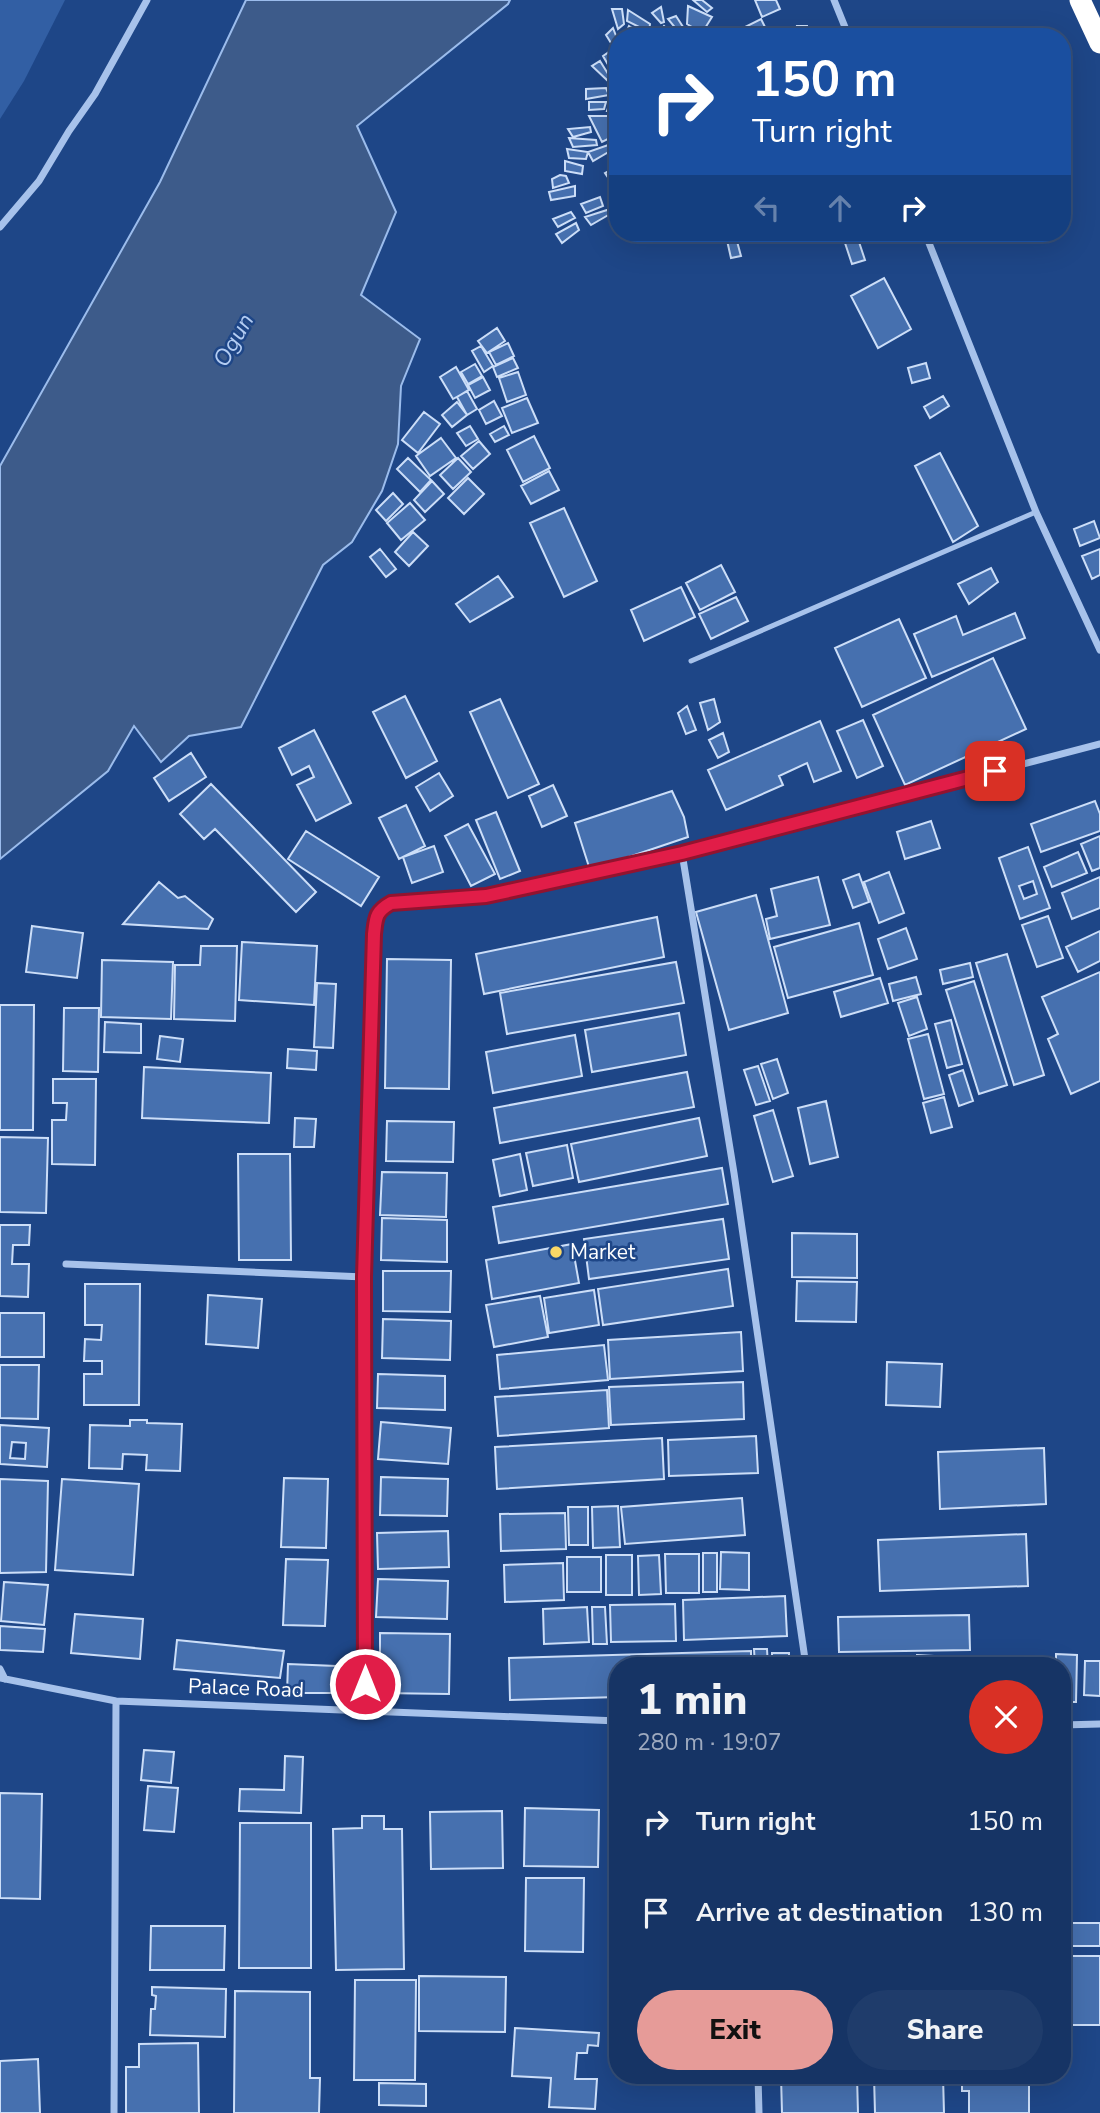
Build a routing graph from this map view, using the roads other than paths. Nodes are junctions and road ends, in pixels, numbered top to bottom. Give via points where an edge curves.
1 (147, 0) edge
2 (834, 0) edge
3 (1080, 0) edge
4 (845, 28) edge
5 (1100, 43) edge
6 (0, 227) edge
7 (929, 242) edge
8 (1036, 512) junction
9 (1100, 650) edge
10 (691, 661) dead end
11 (1100, 744) edge
12 (682, 853) junction
13 (66, 1264) dead end
14 (364, 1277) junction
15 (805, 1657) edge
16 (0, 1669) edge
17 (2, 1678) edge
18 (116, 1701) junction
19 (365, 1711) junction
20 (609, 1721) edge
21 (1100, 1724) edge
22 (1071, 1725) edge
23 (758, 2084) edge
24 (114, 2113) edge
25 (759, 2113) edge

1 - 6 street via 95,94 39,181
2 - 4 street
3 - 5 highway
7 - 8 street
8 - 9 street
8 - 10 lane
11 - 12 street
12 - 14 street via 486,896 391,903 380,909 374,934
12 - 15 street
13 - 14 street
14 - 19 street
16 - 17 street
17 - 18 street, Palace Road
18 - 19 street, Palace Road
18 - 24 street
19 - 20 street, Palace Road
21 - 22 street
23 - 25 street

